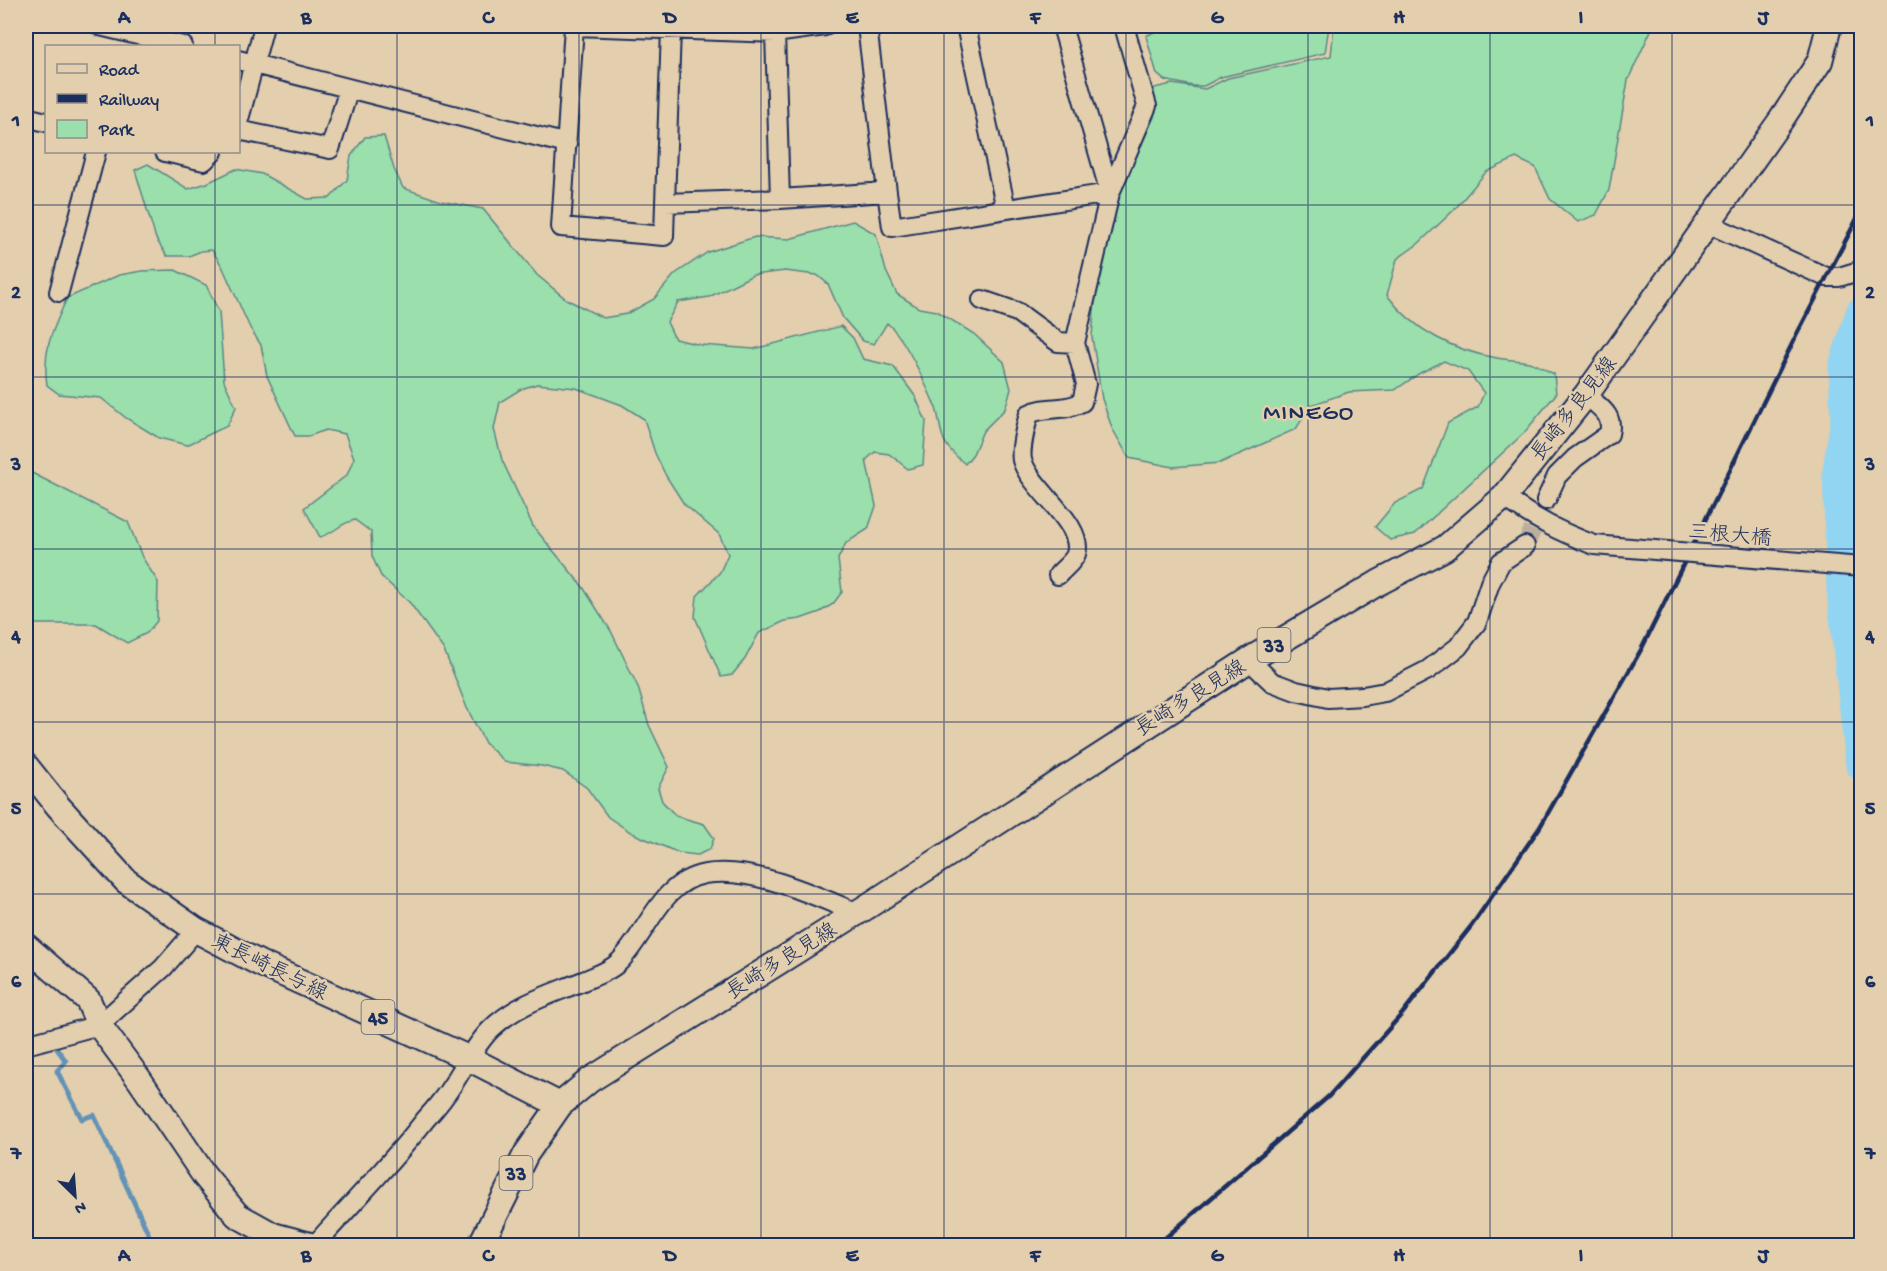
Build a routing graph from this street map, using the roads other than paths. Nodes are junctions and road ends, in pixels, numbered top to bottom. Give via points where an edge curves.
1 (100, 26) edge
2 (264, 26) edge
3 (825, 26) edge
4 (867, 26) edge
5 (966, 26) edge
6 (1062, 26) edge
7 (1124, 26) edge
8 (1829, 26) edge
9 (671, 29) junction
10 (775, 33) junction
11 (179, 45) edge
12 (246, 62) edge
13 (349, 89) junction
14 (240, 108) edge
15 (26, 117) edge
16 (45, 122) edge
17 (240, 130) edge
18 (567, 144) junction
19 (96, 153) edge
20 (169, 153) edge
21 (212, 153) edge
22 (886, 192) junction
23 (1110, 193) junction
24 (780, 199) junction
25 (665, 203) junction
26 (1006, 208) junction
27 (1709, 224) junction
28 (1862, 270) edge
29 (59, 292) dead end
30 (982, 300) dead end
31 (1075, 343) junction
32 (1586, 395) junction
33 (1504, 497) junction
34 (1546, 500) tunnel mouth
35 (1525, 546) tunnel mouth
36 (1862, 567) edge
37 (1058, 575) dead end
38 (1249, 660) junction
39 (26, 766) edge
40 (857, 913) junction
41 (196, 930) junction
42 (26, 945) edge
43 (99, 1025) junction
44 (26, 1045) edge
45 (468, 1058) junction
46 (560, 1105) junction
47 (300, 1244) edge
48 (480, 1245) edge

1 - 11 street
2 - 12 street
3 - 10 street
4 - 22 street
5 - 26 street
6 - 23 street
7 - 23 street via 1147,106
8 - 27 main road, 長崎多良見線 / 33 via 1820,61
9 - 10 street
9 - 18 street via 574,26
9 - 25 street
10 - 24 street
12 - 13 street
12 - 14 street
13 - 17 street via 330,149
13 - 18 street
15 - 16 street
18 - 25 street via 561,227 664,236
19 - 29 street
20 - 21 street via 204,161
22 - 24 street
22 - 26 street via 892,227
23 - 26 street
23 - 31 street
24 - 25 street
27 - 28 street via 1826,277
27 - 32 main road, 長崎多良見線 / 33
30 - 31 street via 1017,312 1058,342
31 - 37 street via 1086,384 1082,402 1072,408 1039,409 1029,414 1022,459 1034,484 1063,513 1077,543 1076,555
32 - 33 main road, 長崎多良見線 / 33
32 - 34 street via 1608,415 1612,424 1609,435 1557,476
33 - 36 street, 三根大橋, bridge via 1553,529 1594,545
33 - 38 main road, 長崎多良見線 / 33 via 1445,548
35 - 38 street via 1501,562 1477,622 1458,647 1428,670 1385,692 1328,698 1296,691 1272,682
38 - 40 main road, 長崎多良見線 / 33
39 - 41 main road, 東長崎長与線 / 45 via 126,881
40 - 45 street via 801,890 741,873 686,879 667,895 617,964 519,1008 491,1029
40 - 46 main road, 長崎多良見線 / 33 via 599,1074
41 - 43 street via 163,968
41 - 45 main road, 東長崎長与線 / 45 via 259,963
42 - 43 main road via 88,999
43 - 44 street
43 - 47 main road via 204,1175 237,1215 273,1235
45 - 46 main road, 東長崎長与線 / 45
45 - 47 street via 424,1122
46 - 48 main road, 長崎多良見線 / 33 via 526,1154

